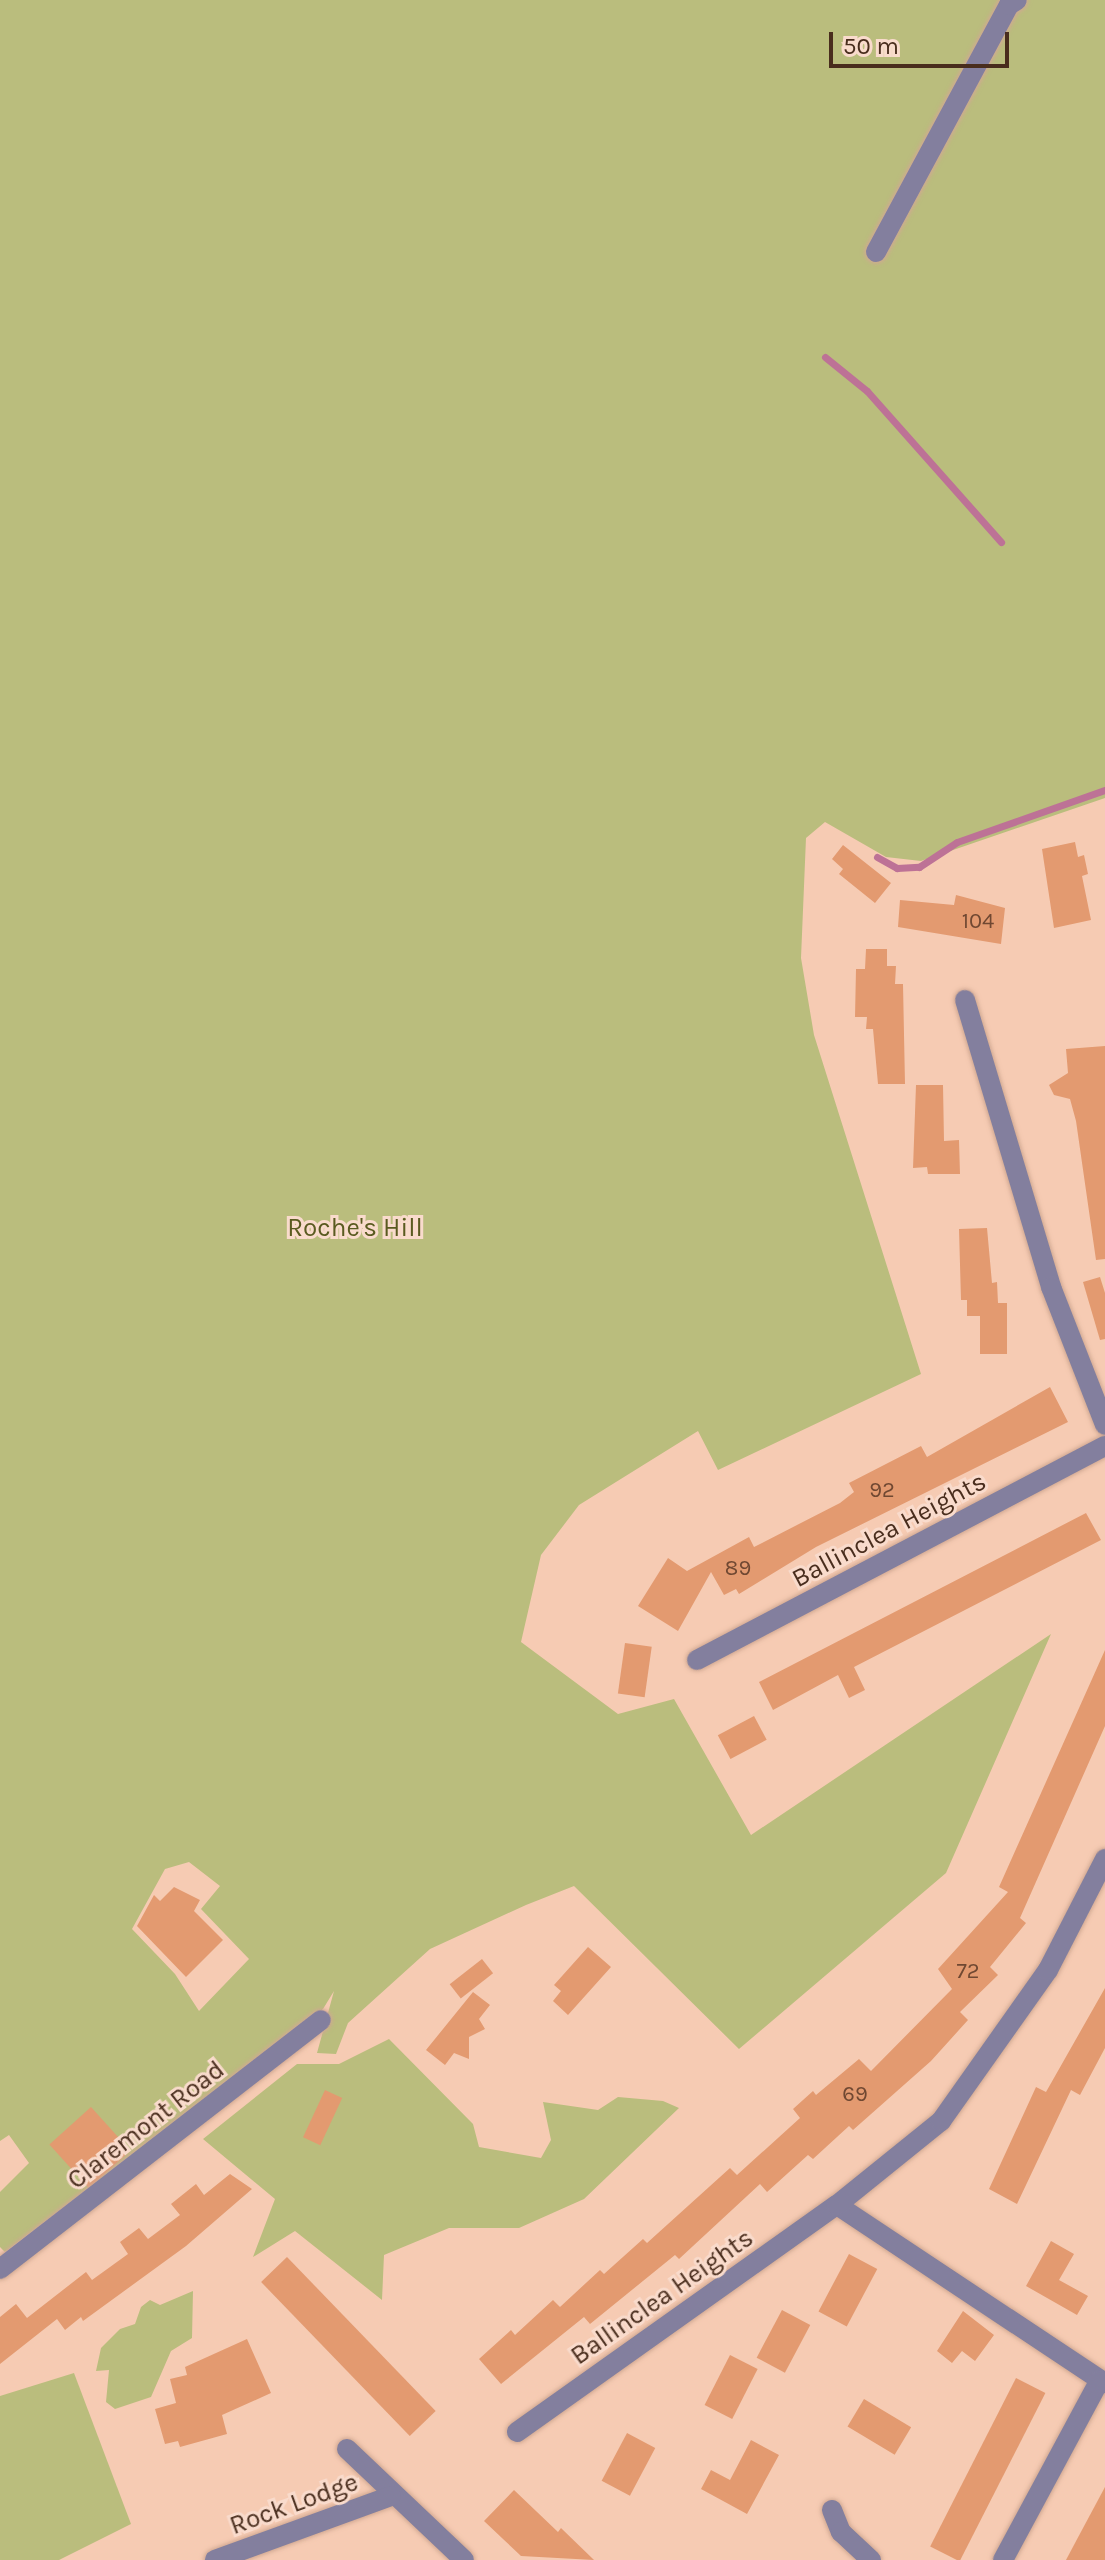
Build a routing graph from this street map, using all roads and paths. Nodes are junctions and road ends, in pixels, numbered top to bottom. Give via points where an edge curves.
1 (1017, 0) edge
2 (876, 252) dead end
3 (965, 1000) dead end
4 (1105, 1425) edge
5 (1105, 1446) edge
6 (697, 1660) dead end
7 (1105, 1859) edge
8 (321, 2020) dead end
9 (837, 2205) junction
10 (0, 2269) edge
11 (1103, 2382) edge
12 (517, 2432) dead end
13 (347, 2449) dead end
14 (391, 2496) junction
15 (832, 2510) dead end
16 (215, 2560) edge
17 (464, 2560) edge
18 (871, 2560) edge
19 (1003, 2560) edge

1 - 2 street via 1009,5
3 - 4 street via 1051,1287
5 - 6 street, Ballinclea Heights
7 - 9 street, Ballinclea Heights via 1048,1970 941,2121
8 - 10 street, Claremont Road
9 - 11 street
9 - 12 street, Ballinclea Heights
11 - 19 street
13 - 14 street, Rock Lodge
14 - 16 street, Rock Lodge
14 - 17 street, Rock Lodge
15 - 18 street via 841,2532

